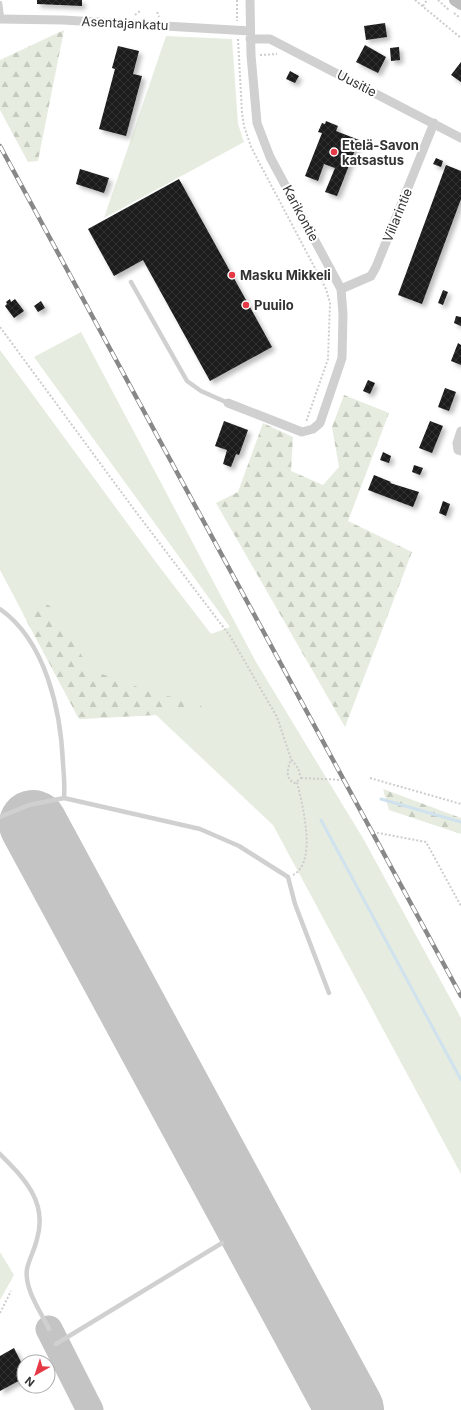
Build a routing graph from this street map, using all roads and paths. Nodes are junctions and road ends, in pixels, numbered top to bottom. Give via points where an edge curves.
1 (237, 0) edge
2 (250, 0) edge
3 (416, 0) edge
4 (427, 0) edge
5 (455, 0) edge
6 (0, 3) edge
7 (461, 4) edge
8 (423, 6) junction
9 (157, 12) dead end
10 (160, 17) dead end
11 (1, 19) edge
12 (234, 22) dead end
13 (250, 35) junction
14 (238, 36) dead end
15 (461, 38) edge
16 (434, 123) junction
17 (461, 138) edge
18 (131, 282) dead end
19 (341, 289) junction
20 (0, 327) edge
21 (228, 404) joint
22 (461, 431) edge
23 (302, 432) junction
24 (461, 451) edge
25 (0, 609) edge
26 (291, 759) junction
27 (301, 778) junction
28 (370, 778) dead end
29 (345, 780) dead end
30 (297, 782) junction
31 (64, 798) junction
32 (461, 804) edge
33 (0, 817) edge
34 (373, 832) dead end
35 (288, 877) junction
36 (461, 906) edge
37 (329, 993) dead end
38 (0, 1154) edge
39 (222, 1243) dead end
40 (11, 1291) dead end
41 (0, 1313) edge
42 (49, 1329) dead end
43 (56, 1344) dead end

1 - 12 path via 237,21
2 - 13 street, Karikontie
3 - 8 path
4 - 8 path
5 - 7 main road
6 - 11 lane
8 - 15 path
9 - 10 path
11 - 13 street, Asentajankatu via 149,24
13 - 16 street, Uusitie via 270,39
13 - 19 street, Karikontie via 255,108 262,138
14 - 23 path via 242,113 251,147 326,289 330,303 328,359
16 - 17 street, Uusitie
16 - 19 street, Viilarintie via 371,276
18 - 21 lane via 187,381 200,391
19 - 23 street, Karikontie via 342,358 320,423 313,429
20 - 26 path via 230,636 277,718
21 - 23 street
22 - 24 street via 457,443 458,450
25 - 31 lane via 21,627 55,698 62,738
26 - 27 path via 298,768
26 - 30 path via 287,773 292,782
27 - 29 path
27 - 30 path
28 - 32 path
30 - 35 path via 307,833 305,863 298,872
31 - 33 lane via 29,805
31 - 35 lane via 200,829 239,846
34 - 36 path via 426,842
35 - 37 lane via 295,904
38 - 42 lane via 22,1176 34,1193 39,1213 38,1238 27,1269 28,1281
39 - 43 lane
40 - 41 path

